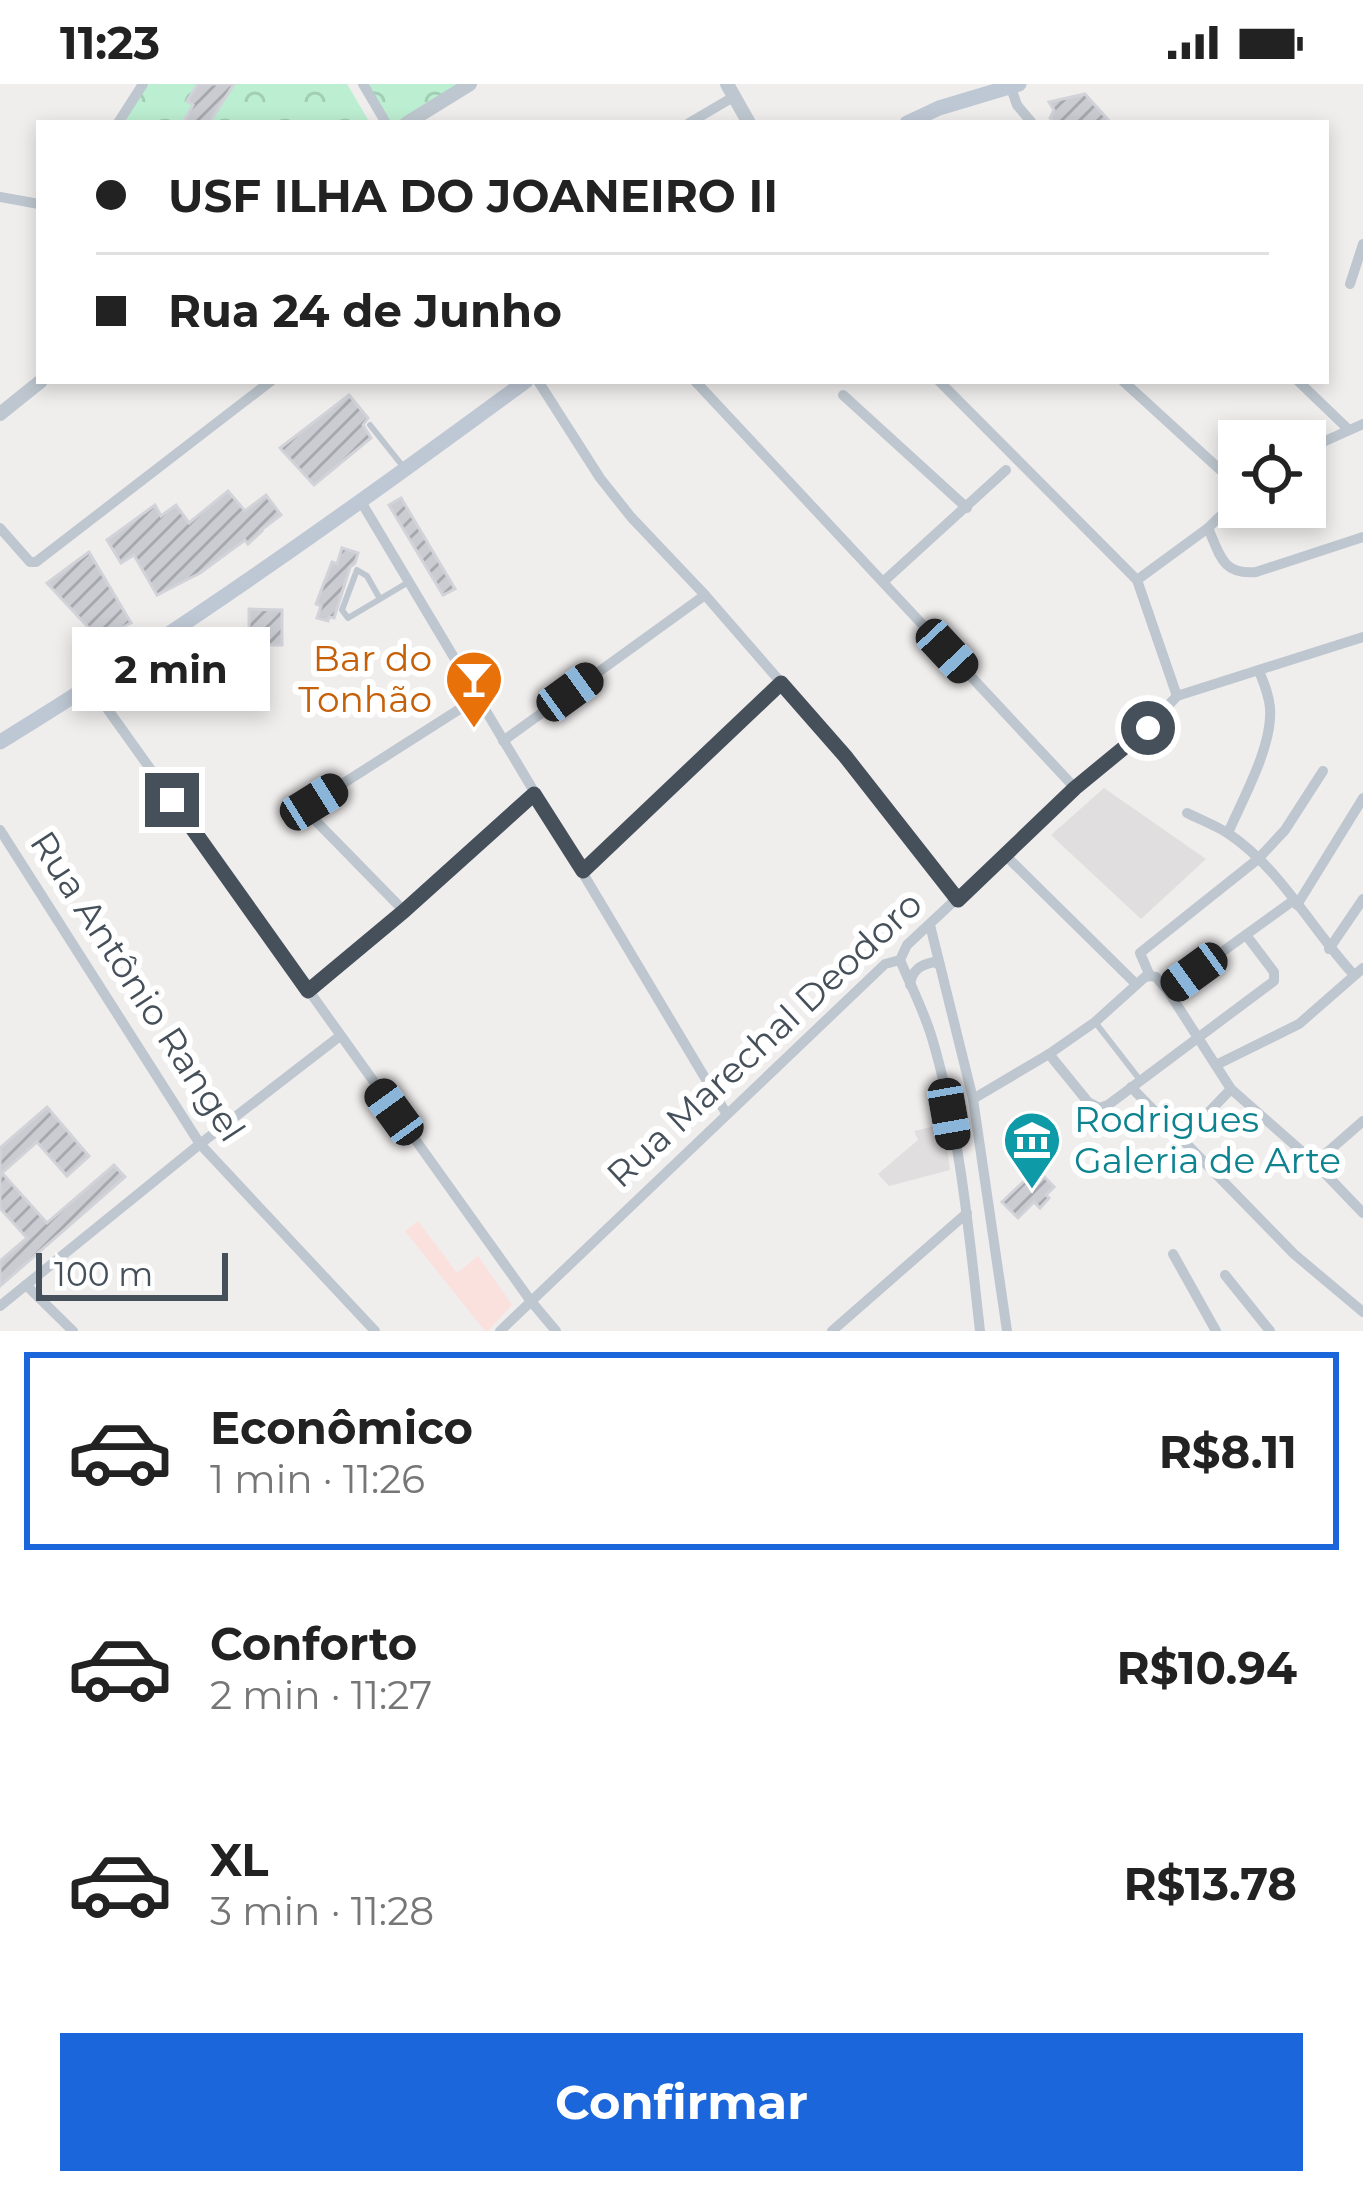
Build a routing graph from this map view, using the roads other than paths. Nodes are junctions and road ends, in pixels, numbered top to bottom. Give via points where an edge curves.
1 (142, 84) edge
2 (363, 84) edge
3 (470, 84) edge
4 (1013, 85) edge
5 (731, 90) edge
6 (120, 120) edge
7 (384, 120) edge
8 (412, 120) edge
9 (693, 120) edge
10 (747, 120) edge
11 (913, 120) edge
12 (1030, 120) edge
13 (0, 197) edge
14 (36, 203) edge
15 (1363, 244) edge
16 (1350, 284) dead end
17 (37, 384) edge
18 (267, 384) edge
19 (536, 384) edge
20 (540, 384) edge
21 (698, 384) edge
22 (942, 384) edge
23 (1127, 384) edge
24 (1301, 384) edge
25 (843, 395) dead end
26 (0, 412) edge
27 (370, 424) dead end
28 (1363, 424) edge
29 (1348, 429) junction
30 (1326, 440) edge
31 (1218, 468) edge
32 (405, 469) junction
33 (1006, 470) dead end
34 (360, 500) junction
35 (967, 508) junction
36 (1218, 518) edge
37 (0, 528) edge
38 (1208, 528) junction
39 (1363, 537) edge
40 (1137, 580) junction
41 (410, 581) junction
42 (883, 582) junction
43 (705, 595) junction
44 (380, 599) junction
45 (1363, 638) edge
46 (1259, 671) junction
47 (781, 683) junction
48 (91, 686) junction
49 (1177, 696) junction
50 (477, 698) junction
51 (503, 741) junction
52 (0, 742) edge
53 (1323, 771) dead end
54 (1075, 788) junction
55 (534, 794) junction
56 (1363, 798) edge
57 (1187, 813) dead end
58 (0, 830) edge
59 (1228, 833) junction
60 (1005, 855) junction
61 (1258, 859) junction
62 (583, 871) junction
63 (1363, 898) edge
64 (958, 900) junction
65 (1295, 903) junction
66 (404, 911) junction
67 (930, 926) junction
68 (1246, 934) junction
69 (1329, 949) junction
70 (900, 960) junction
71 (940, 965) junction
72 (1358, 972) edge
73 (1150, 976) junction
74 (1136, 984) junction
75 (910, 985) junction
76 (1363, 987) edge
77 (308, 991) junction
78 (1168, 991) junction
79 (1095, 1022) junction
80 (340, 1036) junction
81 (1199, 1036) junction
82 (1049, 1054) junction
83 (1216, 1065) junction
84 (1135, 1084) junction
85 (1231, 1089) junction
86 (973, 1099) junction
87 (726, 1113) junction
88 (1360, 1127) edge
89 (1182, 1139) junction
90 (200, 1144) junction
91 (1315, 1163) junction
92 (967, 1213) junction
93 (1363, 1213) edge
94 (1173, 1254) dead end
95 (1225, 1275) dead end
96 (26, 1285) junction
97 (530, 1300) junction
98 (0, 1306) edge
99 (1363, 1312) edge
100 (73, 1331) edge
101 (375, 1331) edge
102 (500, 1331) edge
103 (556, 1331) edge
104 (832, 1331) edge
105 (980, 1331) edge
106 (1007, 1331) edge
107 (1216, 1331) edge
108 (1270, 1331) edge

1 - 6 street
2 - 7 street
3 - 8 street
4 - 11 main road
4 - 12 street
5 - 9 street
5 - 10 street
13 - 14 street
15 - 16 street
17 - 26 street
18 - 37 street via 36,562
19 - 32 main road
20 - 43 street via 610,491
21 - 42 street
22 - 40 street
23 - 31 street
24 - 29 street
25 - 35 street
27 - 32 lane
28 - 29 street
29 - 30 street
32 - 34 main road
33 - 35 street
34 - 41 street
34 - 48 main road
35 - 42 street
36 - 38 street
38 - 39 street via 1224,564 1241,574
38 - 40 street
40 - 49 street
41 - 44 lane
41 - 50 street
42 - 54 street
43 - 47 street
43 - 51 street
44 - 44 lane via 347,618 343,610 357,570
45 - 46 street
46 - 49 street
46 - 59 street via 1268,728
47 - 62 street
47 - 64 street
48 - 52 main road
48 - 77 street
49 - 54 street, Rua Marechal Deodoro
50 - 51 street
50 - 66 street via 314,802 313,818
51 - 55 street
53 - 61 street
54 - 60 street, Rua Marechal Deodoro
55 - 62 street
55 - 66 street
56 - 65 street
57 - 59 street
58 - 90 street, Rua Antônio Rangel
59 - 61 street
60 - 64 street, Rua Marechal Deodoro
60 - 74 street
61 - 65 street
61 - 73 street via 1142,949
62 - 87 street
63 - 69 street
64 - 67 street, Rua Marechal Deodoro
65 - 68 street
65 - 69 street
66 - 77 street
67 - 70 street, Rua Marechal Deodoro
67 - 71 street
68 - 78 street
68 - 81 street via 1276,977
69 - 72 street
70 - 75 street
70 - 87 street, Rua Marechal Deodoro via 885,964
71 - 75 street via 920,966
71 - 86 street
72 - 76 lane
72 - 83 street via 1299,1024
73 - 74 street
73 - 78 street
74 - 79 street
75 - 92 street via 943,1078
77 - 80 street
78 - 81 street
79 - 82 street
79 - 84 lane
80 - 90 street
80 - 97 street
81 - 83 street
81 - 84 street
82 - 84 street via 1099,1108
82 - 86 street
83 - 85 street
84 - 89 street
85 - 89 street
85 - 91 street
86 - 106 street
87 - 97 street, Rua Marechal Deodoro
88 - 91 street
89 - 99 street
90 - 96 street
90 - 101 street, Rua Antônio Rangel
91 - 93 street
92 - 104 street
92 - 105 street
94 - 107 street
95 - 108 street
96 - 98 street
96 - 100 street
97 - 102 street, Rua Marechal Deodoro
97 - 103 street

